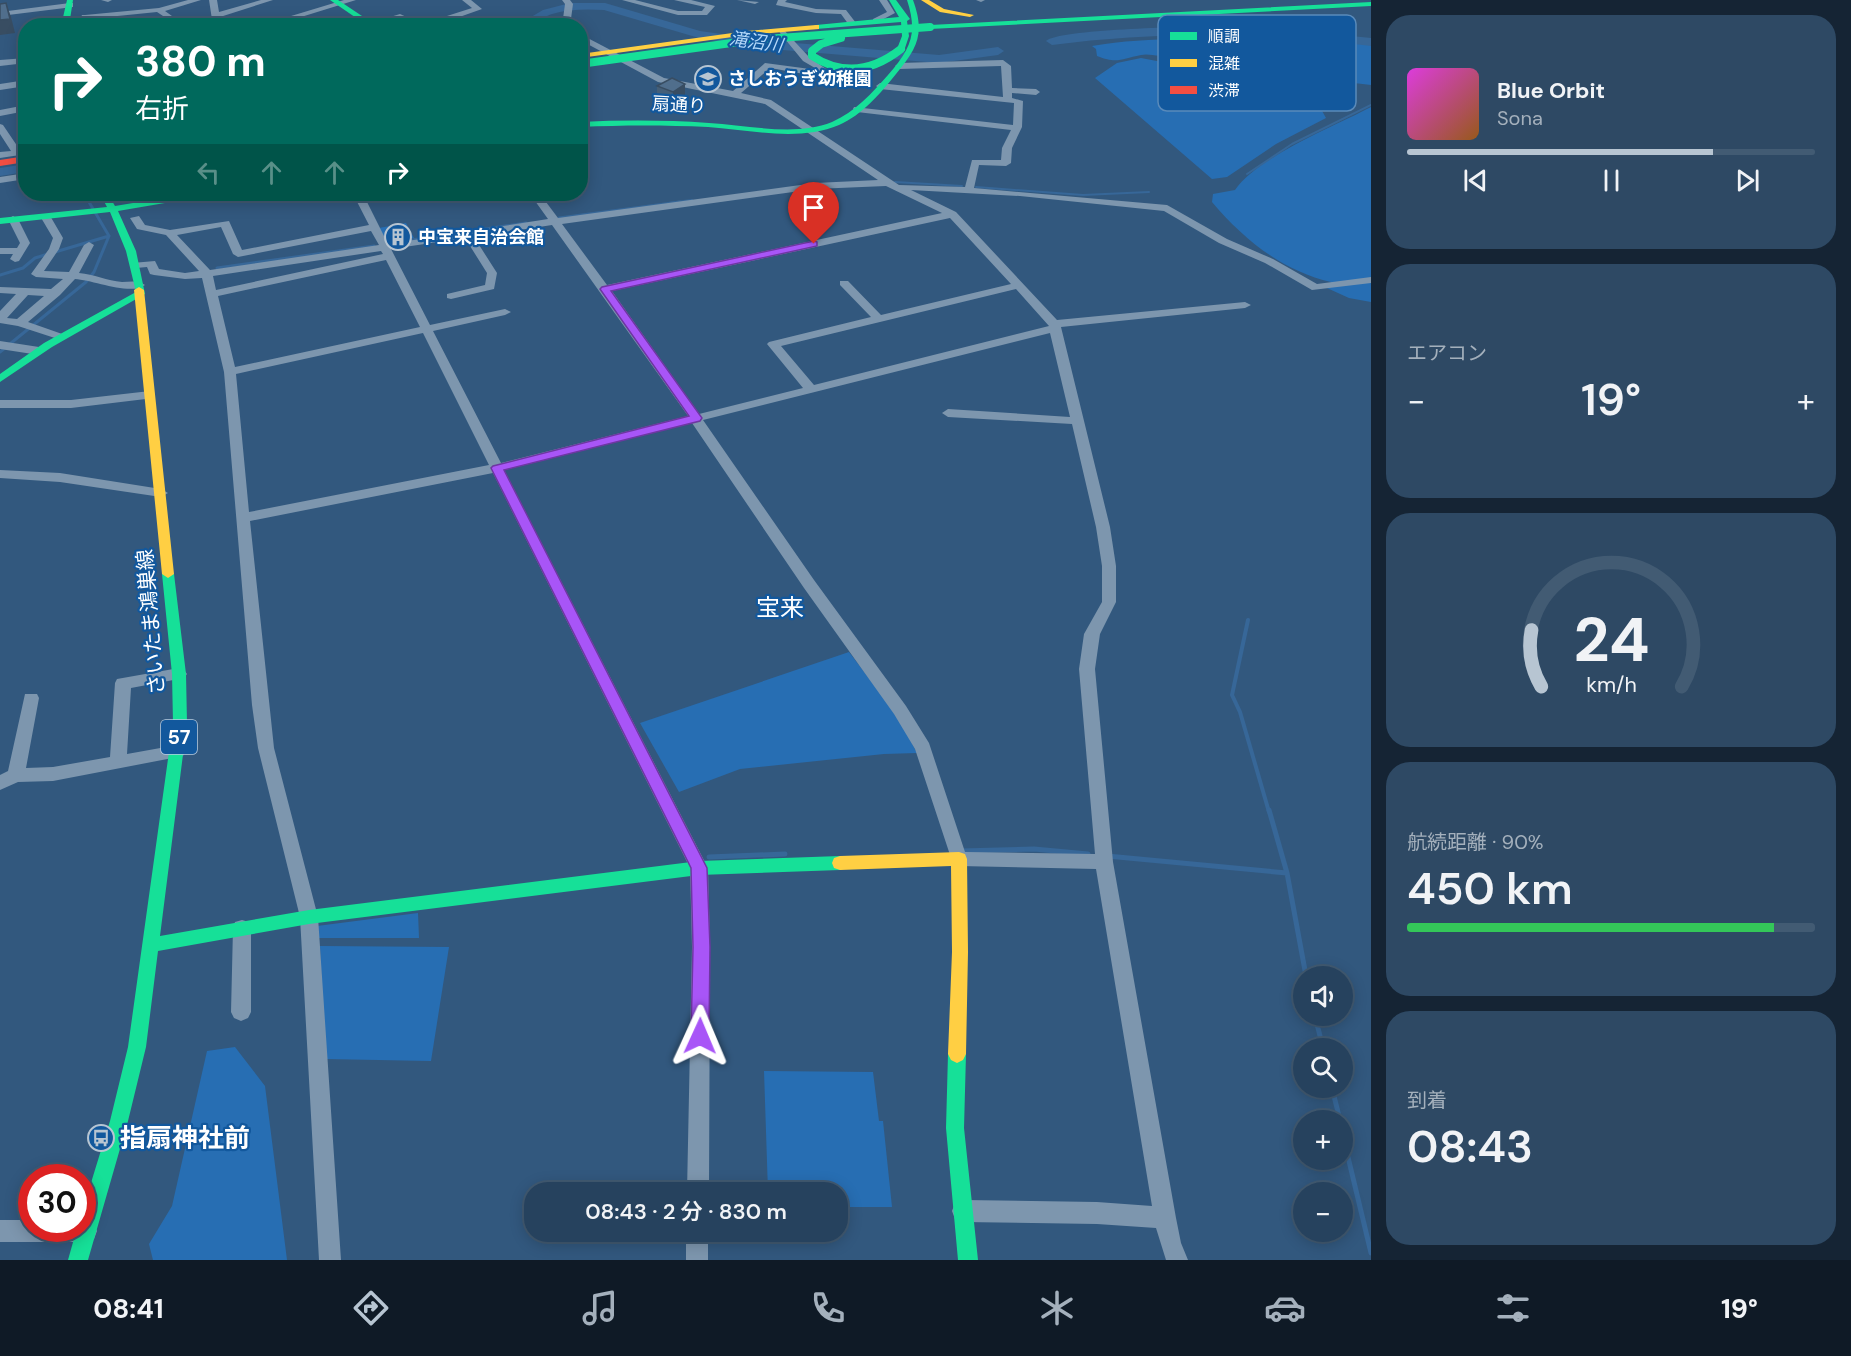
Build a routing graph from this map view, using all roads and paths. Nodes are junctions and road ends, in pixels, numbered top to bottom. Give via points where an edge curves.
1 (106, 0) edge
2 (197, 0) edge
3 (213, 0) edge
4 (269, 0) edge
5 (352, 0) edge
6 (466, 0) edge
7 (626, 0) edge
8 (678, 0) edge
9 (741, 0) edge
10 (783, 0) edge
11 (884, 0) edge
12 (893, 0) edge
13 (910, 0) edge
14 (924, 0) edge
15 (1330, 0) edge
16 (335, 2) edge
17 (755, 2) dead end
18 (70, 3) edge
19 (1371, 4) edge
20 (159, 10) junction
21 (0, 14) edge
22 (102, 15) junction
23 (215, 16) joint
24 (67, 18) edge
25 (85, 18) edge
26 (171, 18) edge
27 (286, 18) edge
28 (361, 18) edge
29 (449, 18) edge
30 (994, 18) junction
31 (906, 19) junction
32 (876, 21) junction
33 (852, 23) junction
34 (930, 26) junction
35 (781, 29) junction
36 (917, 37) junction
37 (588, 41) edge
38 (793, 41) junction
39 (608, 52) junction
40 (588, 56) edge
41 (588, 57) edge
42 (902, 57) junction
43 (624, 60) junction
44 (18, 61) edge
45 (0, 63) edge
46 (588, 65) edge
47 (588, 65) edge
48 (823, 69) junction
49 (18, 84) edge
50 (880, 86) junction
51 (0, 87) edge
52 (1036, 92) dead end
53 (735, 94) junction
54 (1007, 95) junction
55 (857, 109) junction
56 (18, 110) edge
57 (0, 113) edge
58 (588, 124) edge
59 (1016, 128) junction
60 (808, 129) junction
61 (1, 132) edge
62 (0, 155) edge
63 (18, 159) edge
64 (0, 162) edge
65 (18, 165) edge
66 (0, 168) edge
67 (18, 177) edge
68 (0, 180) edge
69 (893, 185) junction
70 (969, 190) junction
71 (109, 201) edge
72 (160, 201) edge
73 (361, 201) edge
74 (540, 201) edge
75 (114, 209) junction
76 (952, 214) junction
77 (45, 216) junction
78 (135, 218) dead end
79 (7, 220) edge
80 (555, 220) junction
81 (374, 227) junction
82 (170, 233) junction
83 (467, 234) junction
84 (89, 245) dead end
85 (0, 251) edge
86 (386, 251) junction
87 (136, 265) junction
88 (207, 274) junction
89 (72, 276) junction
90 (1371, 280) edge
91 (844, 283) dead end
92 (1019, 285) junction
93 (605, 289) junction
94 (0, 290) edge
95 (139, 290) junction
96 (25, 291) junction
97 (56, 293) junction
98 (212, 294) junction
99 (451, 296) dead end
100 (1245, 305) dead end
101 (505, 312) dead end
102 (0, 319) edge
103 (879, 319) junction
104 (20, 323) junction
105 (1055, 326) junction
106 (428, 329) junction
107 (61, 337) junction
108 (0, 345) edge
109 (39, 351) junction
110 (230, 372) junction
111 (0, 379) edge
112 (811, 389) junction
113 (150, 395) junction
114 (0, 404) edge
115 (948, 413) dead end
116 (696, 418) junction
117 (1077, 421) junction
118 (497, 468) junction
119 (0, 474) edge
120 (160, 493) junction
121 (243, 518) junction
122 (178, 674) junction
123 (31, 698) dead end
124 (177, 750) junction
125 (118, 762) junction
126 (16, 775) junction
127 (0, 783) edge
128 (959, 859) junction
129 (1104, 862) junction
130 (699, 868) junction
131 (309, 917) junction
132 (242, 928) junction
133 (152, 945) junction
134 (241, 1012) dead end
135 (698, 1182) edge
136 (96, 1197) edge
137 (963, 1211) junction
138 (1165, 1218) junction
139 (0, 1231) edge
140 (18, 1231) edge
141 (83, 1242) edge
142 (697, 1242) edge
143 (78, 1260) edge
144 (330, 1260) edge
145 (697, 1260) edge
146 (968, 1260) edge
147 (1177, 1260) edge

1 - 22 street
2 - 20 street
3 - 23 street
4 - 23 street
5 - 16 street
6 - 29 street via 478,9
7 - 8 street via 678,13 704,13 711,6
9 - 17 street
10 - 33 street via 779,3 843,12
11 - 32 street via 891,13
12 - 31 main road
12 - 36 main road via 911,19
13 - 36 main road
14 - 30 main road via 949,13
15 - 30 main road
16 - 27 street
16 - 28 main road
18 - 21 street
18 - 24 main road
19 - 30 main road
20 - 22 street
20 - 26 street
22 - 25 street
30 - 34 main road
30 - 34 main road via 976,24
31 - 32 main road
31 - 42 main road via 908,29
32 - 33 main road
33 - 35 main road
34 - 41 main road via 752,35
34 - 42 main road, bridge via 837,39 816,46 811,54 825,65 854,69
34 - 46 main road, bridge via 753,40
35 - 38 street
35 - 39 main road
36 - 42 main road
37 - 39 street
38 - 42 main road via 882,35
38 - 43 main road
38 - 48 street via 806,59
39 - 40 main road
39 - 43 street
42 - 48 street via 845,73
42 - 50 main road, 扇通り
42 - 54 street via 963,66 1003,63 1007,66
43 - 47 main road
43 - 53 street via 661,80
44 - 45 street
48 - 53 street via 810,72 768,65
49 - 51 street
50 - 54 street
50 - 55 main road, 扇通り
52 - 54 street
53 - 60 street via 768,102
54 - 59 street via 1019,101
55 - 59 street
55 - 60 main road, 扇通り via 840,122
56 - 57 street
58 - 60 main road, 扇通り via 632,121
59 - 70 street via 1007,147 1006,163 975,162
60 - 69 street
61 - 62 street via 17,153
63 - 64 main road
65 - 66 main road
67 - 68 street
69 - 70 street
69 - 76 street
69 - 80 street via 815,186
70 - 90 street via 1167,208 1223,242 1269,261 1316,288
71 - 75 main road, さいたま鴻巣線 / 57
72 - 75 main road
73 - 81 street
74 - 80 street
75 - 77 main road
75 - 87 main road, さいたま鴻巣線 / 57 via 126,231
76 - 92 street
76 - 93 street
77 - 79 main road
77 - 89 street via 58,238 36,274
78 - 82 street via 141,227
79 - 85 street via 25,243 17,255
80 - 83 street
80 - 93 street
81 - 82 street via 238,254 225,223
81 - 86 street
82 - 88 street
83 - 86 street
83 - 99 street via 492,273 490,287
84 - 89 street
86 - 88 street
86 - 98 street
86 - 106 street
87 - 88 street via 151,263 154,272 185,276
87 - 95 main road, さいたま鴻巣線 / 57
88 - 98 street
89 - 95 street via 92,276
89 - 97 street
91 - 103 street
92 - 103 street
92 - 105 street
93 - 116 street
94 - 96 street
95 - 107 main road
95 - 113 main road, さいたま鴻巣線 / 57
96 - 97 street
96 - 102 street
97 - 104 street
98 - 110 street
100 - 105 street
101 - 106 street
102 - 104 street
103 - 112 street via 773,344
104 - 107 street
105 - 112 street
105 - 117 street
106 - 110 street
106 - 118 street
107 - 109 main road
108 - 109 street
109 - 111 main road
110 - 121 street
112 - 116 street
113 - 114 street via 71,404
113 - 120 main road, さいたま鴻巣線 / 57
115 - 117 street
116 - 118 street
116 - 128 street via 900,710 933,774
117 - 129 street via 1109,566 1109,602 1092,634 1087,669
118 - 121 street
118 - 130 street
119 - 120 street via 26,474
120 - 122 main road, さいたま鴻巣線 / 57
121 - 131 street via 266,747
122 - 124 main road, さいたま鴻巣線 / 57
122 - 125 street via 123,683
123 - 126 street
124 - 125 street
124 - 133 main road, さいたま鴻巣線 / 57
125 - 126 street via 53,774
126 - 127 street
128 - 129 street
128 - 130 main road
128 - 137 main road via 955,1128
129 - 138 street
130 - 131 main road
130 - 135 street
131 - 132 main road
131 - 144 street
132 - 133 main road
132 - 134 street
133 - 136 main road, さいたま鴻巣線 / 57 via 130,1081
137 - 138 street
137 - 146 main road
138 - 147 street
139 - 140 street
141 - 143 main road, さいたま鴻巣線 / 57
142 - 145 street

